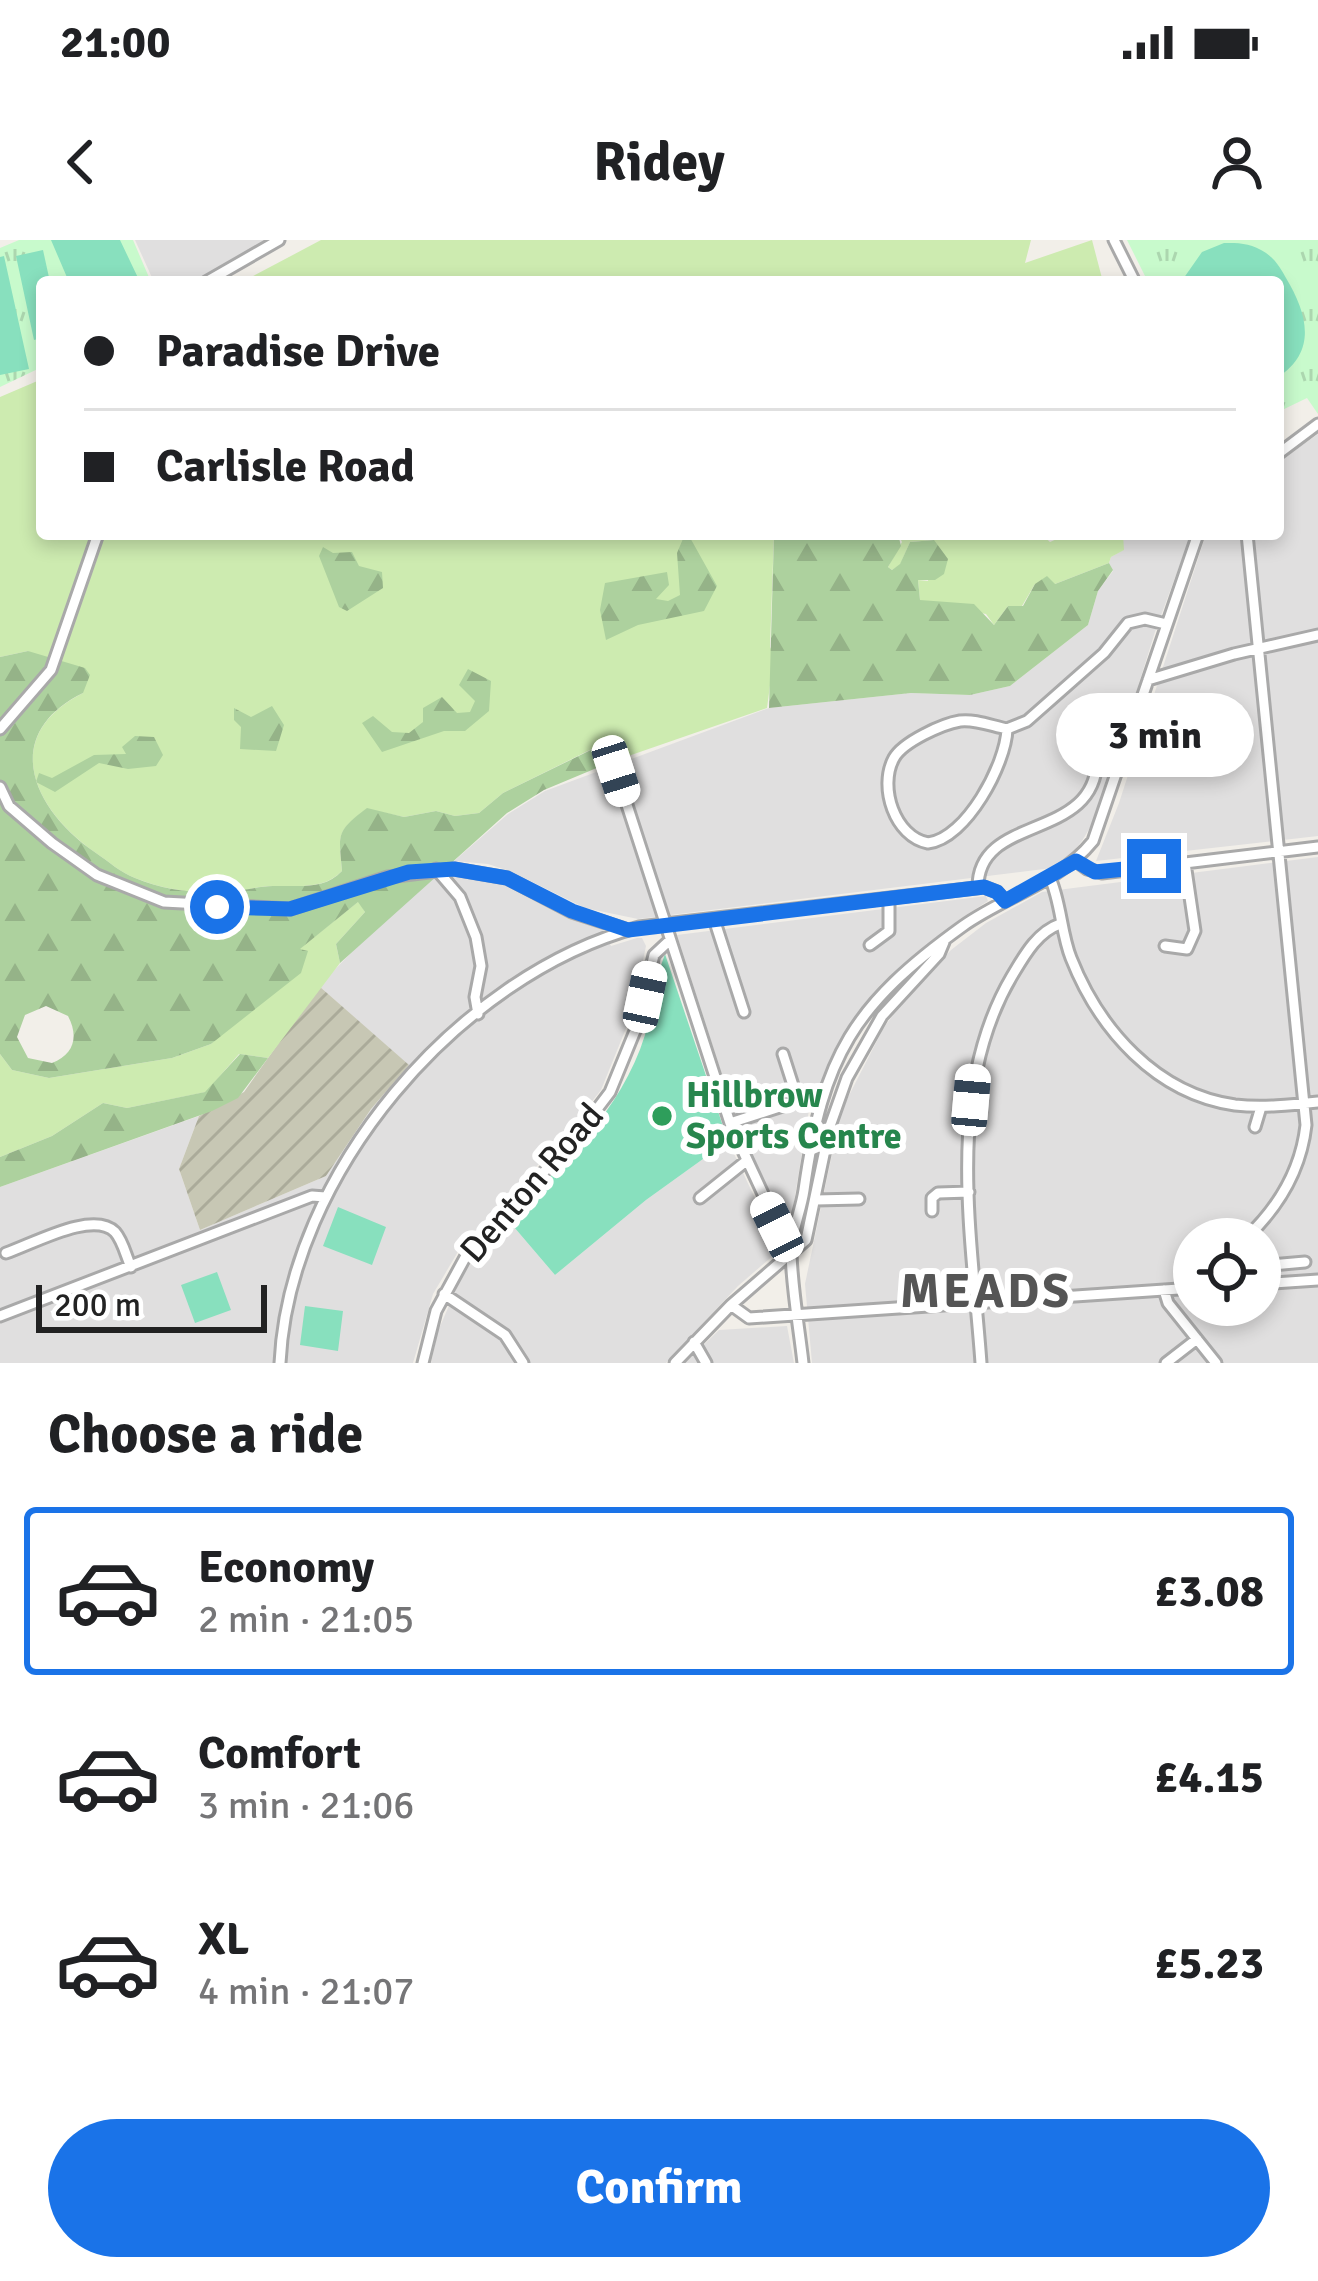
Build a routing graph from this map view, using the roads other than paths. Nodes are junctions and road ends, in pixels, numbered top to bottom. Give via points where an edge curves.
1 (279, 240) edge
2 (1114, 240) edge
3 (216, 276) edge
4 (1132, 276) edge
5 (1318, 424) edge
6 (1284, 450) edge
7 (96, 540) edge
8 (1196, 540) edge
9 (1248, 540) edge
10 (1166, 625) junction
11 (1318, 634) edge
12 (1259, 648) junction
13 (1148, 680) junction
14 (0, 729) edge
15 (1007, 729) junction
16 (1097, 756) dead end
17 (616, 771) dead end
18 (0, 787) edge
19 (1318, 847) edge
20 (1280, 851) junction
21 (1076, 861) junction
22 (1184, 863) junction
23 (436, 868) junction
24 (1050, 878) junction
25 (978, 887) junction
26 (889, 898) junction
27 (1005, 901) junction
28 (714, 919) junction
29 (1060, 924) junction
30 (664, 925) junction
31 (628, 930) junction
32 (669, 941) junction
33 (945, 941) junction
34 (870, 945) dead end
35 (1165, 946) dead end
36 (744, 1012) dead end
37 (478, 1014) junction
38 (783, 1054) dead end
39 (1312, 1103) edge
40 (1261, 1107) junction
41 (730, 1123) junction
42 (1255, 1127) dead end
43 (746, 1162) junction
44 (969, 1192) junction
45 (325, 1197) junction
46 (700, 1198) dead end
47 (859, 1199) dead end
48 (815, 1200) junction
49 (932, 1210) dead end
50 (1264, 1218) edge
51 (6, 1253) dead end
52 (791, 1254) junction
53 (1305, 1262) dead end
54 (1281, 1264) edge
55 (130, 1268) junction
56 (1318, 1280) edge
57 (1281, 1283) edge
58 (1173, 1289) edge
59 (1164, 1290) junction
60 (444, 1294) junction
61 (976, 1304) junction
62 (731, 1305) junction
63 (798, 1315) junction
64 (0, 1316) edge
65 (1197, 1339) junction
66 (694, 1342) junction
67 (280, 1363) edge
68 (423, 1363) edge
69 (523, 1363) edge
70 (675, 1363) edge
71 (706, 1363) edge
72 (803, 1363) edge
73 (981, 1363) edge
74 (1166, 1363) edge
75 (1216, 1363) edge

1 - 3 street
2 - 4 street
5 - 6 street
7 - 14 street via 51,670
8 - 10 street
9 - 12 street
10 - 13 street
10 - 15 street via 1128,623 1027,722
11 - 12 street
12 - 13 street
12 - 20 street
13 - 21 street via 1102,821
15 - 15 street via 994,773 955,830 934,843 904,833 890,791 899,751 956,722
16 - 25 street via 1084,797 1059,819 1006,838 981,867
17 - 30 street
18 - 23 street via 9,806 97,875 164,902 290,909
19 - 20 street
20 - 22 street
20 - 39 street
21 - 22 street via 1102,873
21 - 24 street
22 - 35 street via 1195,937 1187,949
23 - 31 street via 492,874
23 - 37 street via 460,897 476,937
24 - 27 street
24 - 29 street
25 - 26 street
25 - 27 street
26 - 28 street
26 - 34 street via 889,931
27 - 33 street
28 - 30 street
28 - 36 street
29 - 40 street via 1094,1004 1142,1063 1201,1096
29 - 44 street via 1040,935 990,1020 974,1074
30 - 31 street
30 - 32 street
31 - 37 street via 546,967
32 - 41 street
32 - 60 street, Denton Road via 654,955 610,1092 484,1232
33 - 48 street via 882,1016 853,1066 834,1111
33 - 52 street via 891,983 832,1068
37 - 45 street via 379,1112
38 - 41 street via 798,1101
39 - 40 street
39 - 50 street via 1293,1175
40 - 42 street
41 - 43 street
43 - 46 street
43 - 52 street
44 - 49 street via 938,1193
44 - 61 street
45 - 55 street
45 - 67 street via 288,1298
47 - 48 street
48 - 52 street via 806,1240
51 - 55 street via 99,1223 119,1237
52 - 62 street
52 - 63 street
53 - 54 street
55 - 64 street
56 - 57 street
58 - 59 street
59 - 61 street
59 - 65 street
60 - 68 street, Denton Road
60 - 69 street via 505,1335
61 - 63 street
61 - 73 street
62 - 63 street via 749,1318
62 - 66 street
63 - 72 street
65 - 74 street
65 - 75 street
66 - 70 street
66 - 71 street

